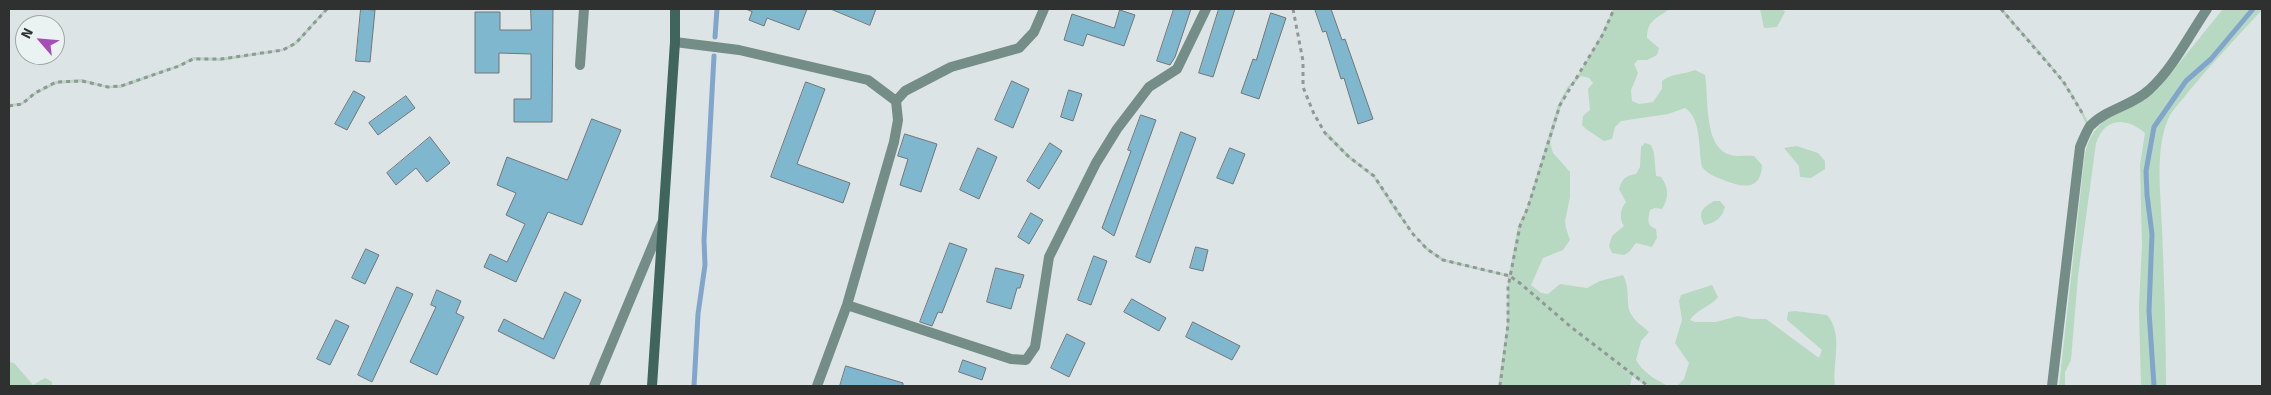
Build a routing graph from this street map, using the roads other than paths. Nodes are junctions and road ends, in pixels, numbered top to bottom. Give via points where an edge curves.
1 (584, 9) edge
2 (674, 9) edge
3 (1044, 9) edge
4 (1206, 9) edge
5 (2207, 9) edge
6 (675, 42) junction
7 (580, 65) dead end
8 (896, 101) junction
9 (662, 223) junction
10 (847, 305) junction
11 (594, 386) edge
12 (652, 386) edge
13 (817, 386) edge
14 (2052, 386) edge

1 - 7 street
2 - 6 street
3 - 8 street via 1034,32 1019,48 951,67 905,90
4 - 10 street via 1177,69 1149,87 1096,163 1049,257 1035,347 1026,360 1011,359
5 - 14 street via 2161,78 2149,91 2098,120 2089,128 2080,147
6 - 8 street via 739,50 868,80
6 - 9 street
8 - 10 street via 898,120 894,142
9 - 11 street
9 - 12 street
10 - 13 street

